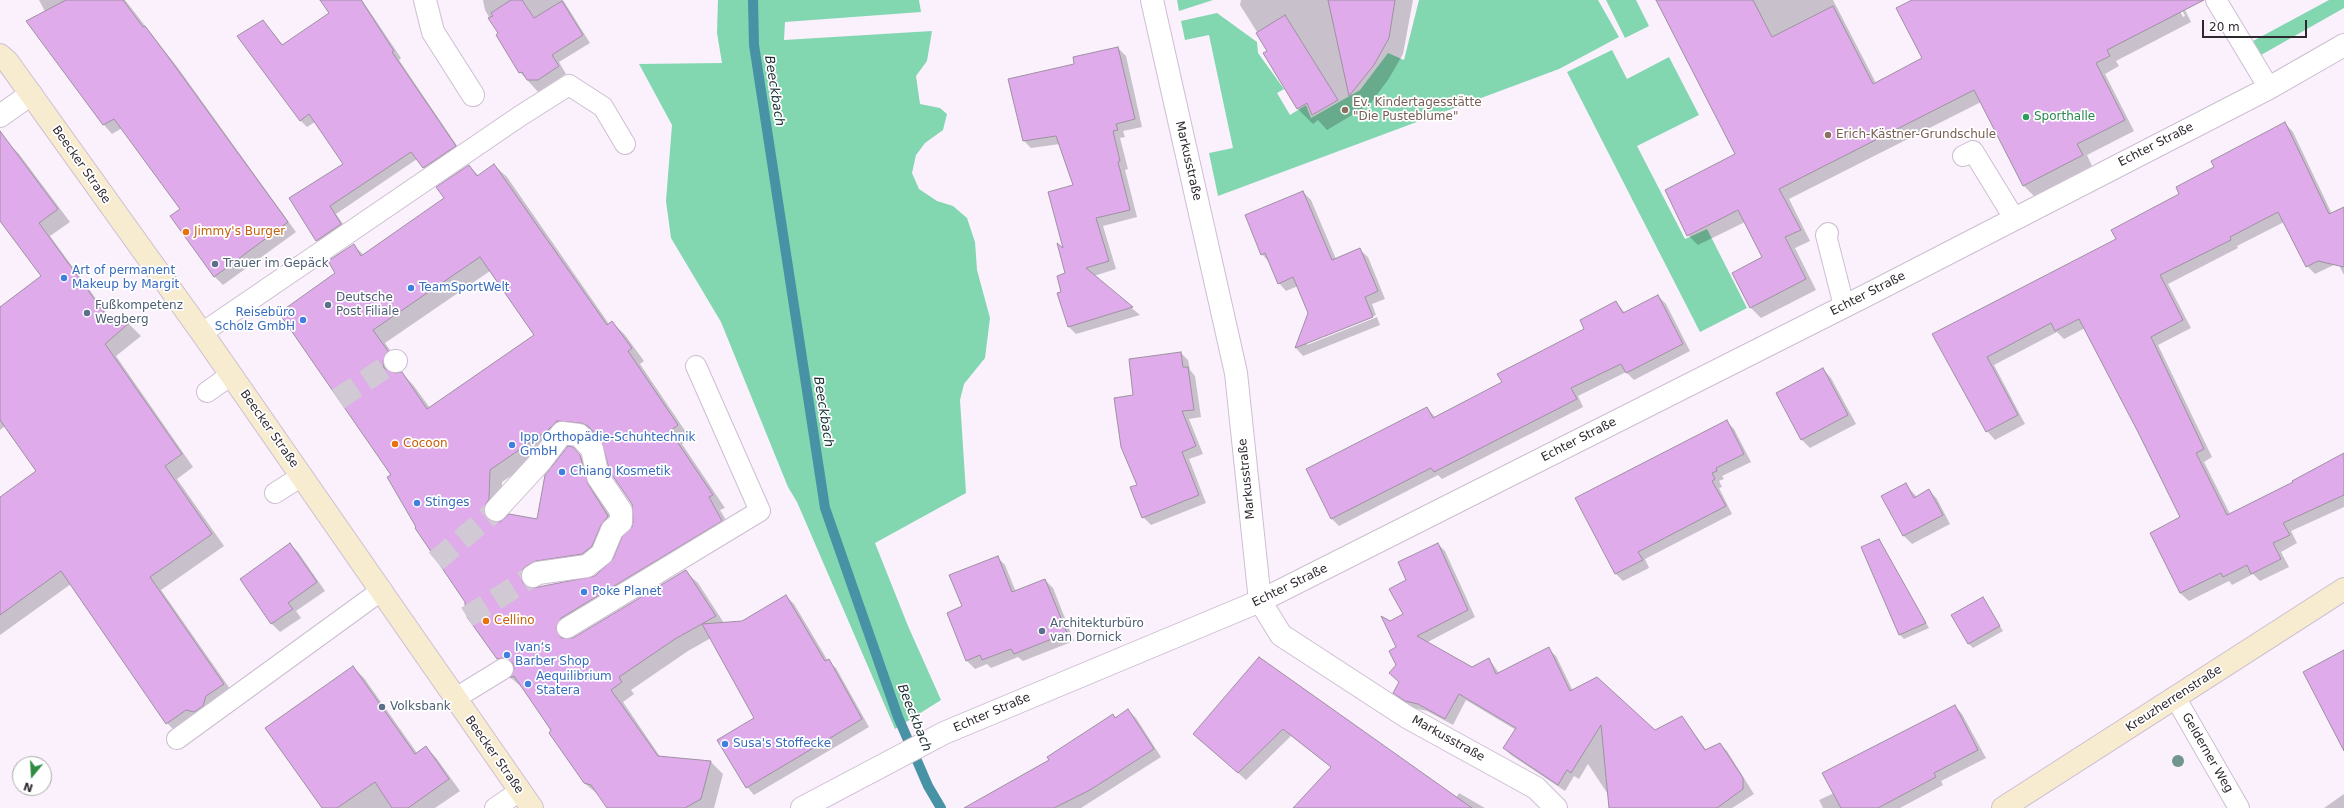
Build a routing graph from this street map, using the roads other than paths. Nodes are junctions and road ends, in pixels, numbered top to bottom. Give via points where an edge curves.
1 (425, 0) edge
2 (1152, 0) edge
3 (2216, 0) edge
4 (2344, 45) edge
5 (0, 55) edge
6 (2269, 88) junction
7 (31, 94) junction
8 (473, 95) dead end
9 (0, 116) edge
10 (625, 144) dead end
11 (1963, 156) dead end
12 (2014, 218) junction
13 (1828, 233) dead end
14 (1844, 306) junction
15 (202, 333) junction
16 (696, 366) dead end
17 (231, 375) junction
18 (207, 392) dead end
19 (302, 476) junction
20 (275, 493) dead end
21 (496, 510) tunnel mouth
22 (533, 576) tunnel mouth
23 (2344, 588) edge
24 (382, 590) junction
25 (1260, 602) junction
26 (568, 628) dead end
27 (503, 669) dead end
28 (2175, 697) junction
29 (454, 699) junction
30 (177, 739) dead end
31 (526, 800) edge
32 (2005, 807) edge
33 (495, 808) edge
34 (802, 808) edge
35 (1556, 808) edge
36 (2239, 808) edge

1 - 8 street via 433,32
2 - 25 street, Markusstraße via 1236,373
3 - 6 lane
4 - 6 street, Echter Straße
5 - 7 street, Beecker Straße
6 - 12 street, Echter Straße
7 - 9 street
7 - 15 street, Beecker Straße
10 - 15 lane via 602,107 569,85
11 - 12 lane via 1973,151
12 - 14 street, Echter Straße
13 - 14 lane via 1826,235
14 - 25 street, Echter Straße
15 - 17 street, Beecker Straße
16 - 26 lane via 760,511
17 - 18 lane
17 - 19 street, Beecker Straße
19 - 20 lane
19 - 24 street, Beecker Straße
21 - 22 street via 540,462 562,433 579,435 592,449 598,477 621,510 620,522 612,530 602,554 587,566 538,573
23 - 28 street, Kreuzherrenstraße
24 - 29 street, Beecker Straße
24 - 30 lane
25 - 34 street, Echter Straße via 927,741
25 - 35 street, Markusstraße via 1281,635 1407,717 1536,788
27 - 29 lane
28 - 32 street, Kreuzherrenstraße
28 - 36 lane, Gelderner Weg via 2214,781
29 - 31 street, Beecker Straße
31 - 33 lane

